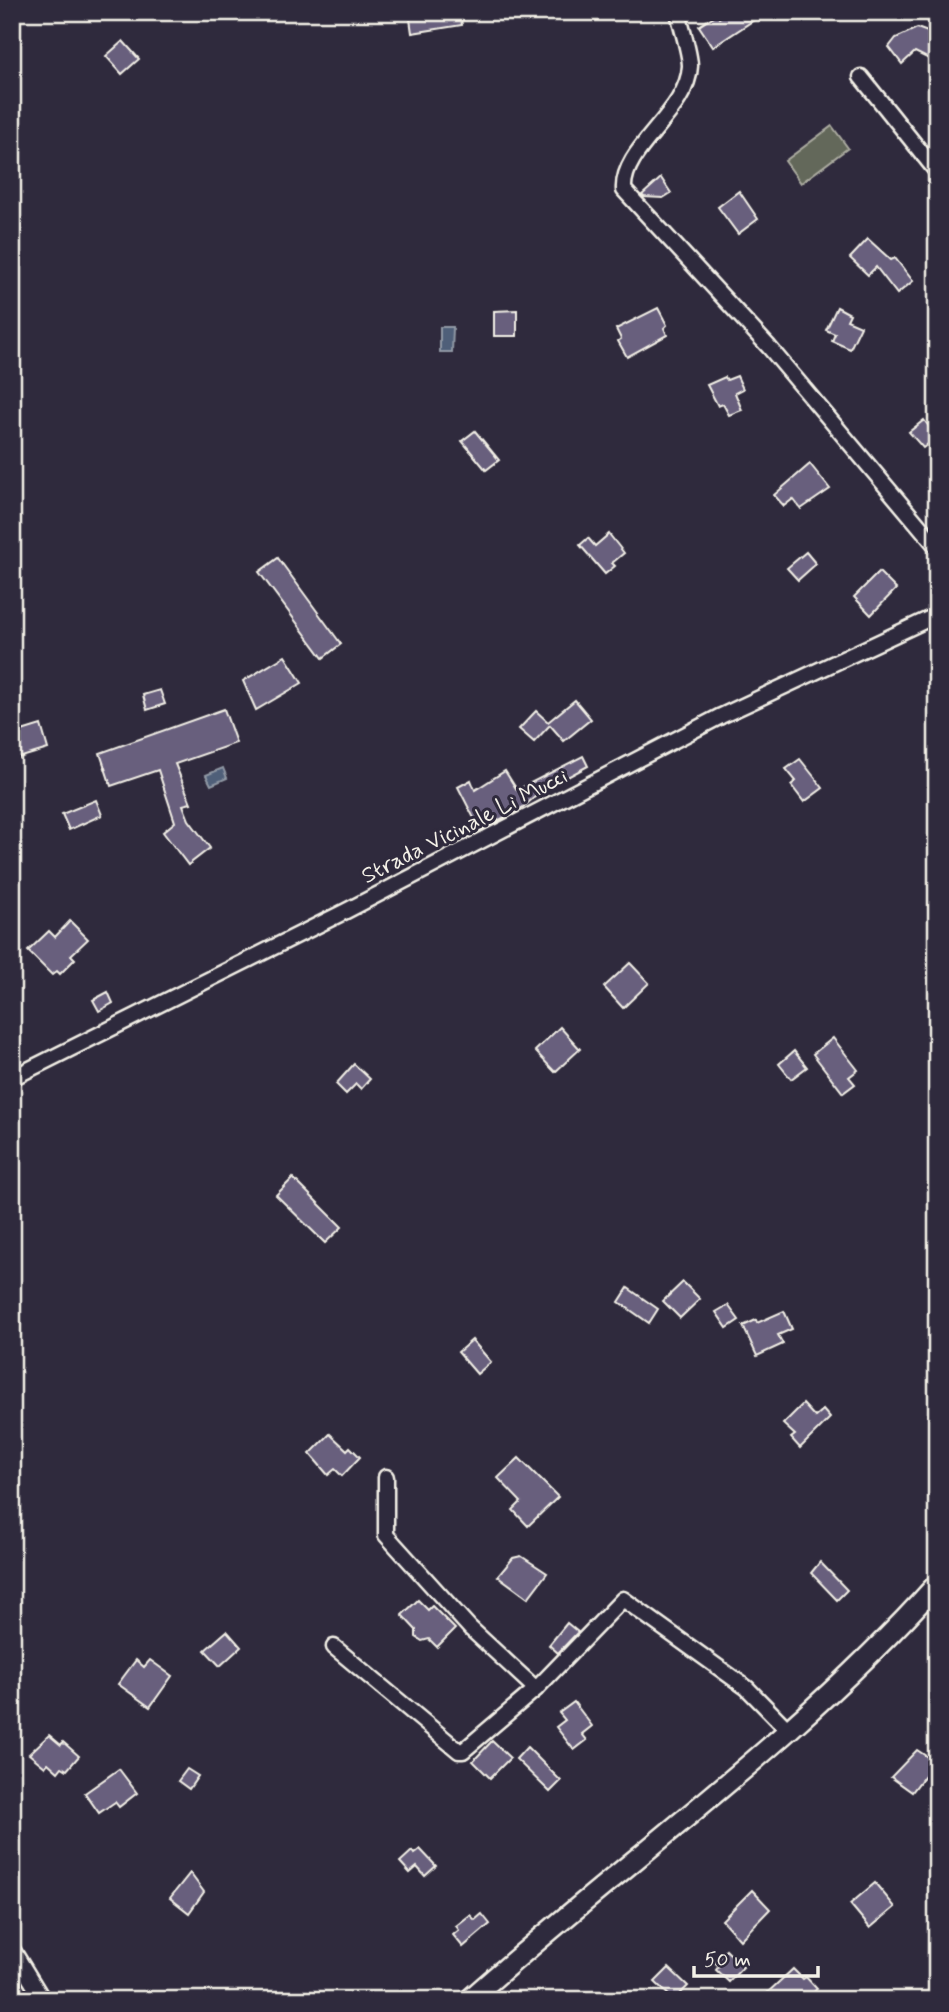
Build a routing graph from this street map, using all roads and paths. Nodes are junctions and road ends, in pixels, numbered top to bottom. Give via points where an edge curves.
1 (678, 12) edge
2 (861, 78) dead end
3 (937, 172) edge
4 (937, 547) edge
5 (937, 615) edge
6 (12, 1078) edge
7 (386, 1477) dead end
8 (937, 1584) edge
9 (334, 1647) dead end
10 (536, 1689) junction
11 (789, 1731) junction
12 (12, 1949) edge
13 (43, 2000) edge
14 (469, 2000) edge

1 - 4 street via 690,66 681,96 633,160 623,177 624,190 769,347
2 - 3 street
5 - 6 street, Strada Vicinale Li Mucci via 721,716
7 - 10 street via 386,1535 470,1628
8 - 11 street
9 - 10 street via 459,1751
10 - 11 street via 622,1599 747,1688
11 - 14 street
12 - 13 street

